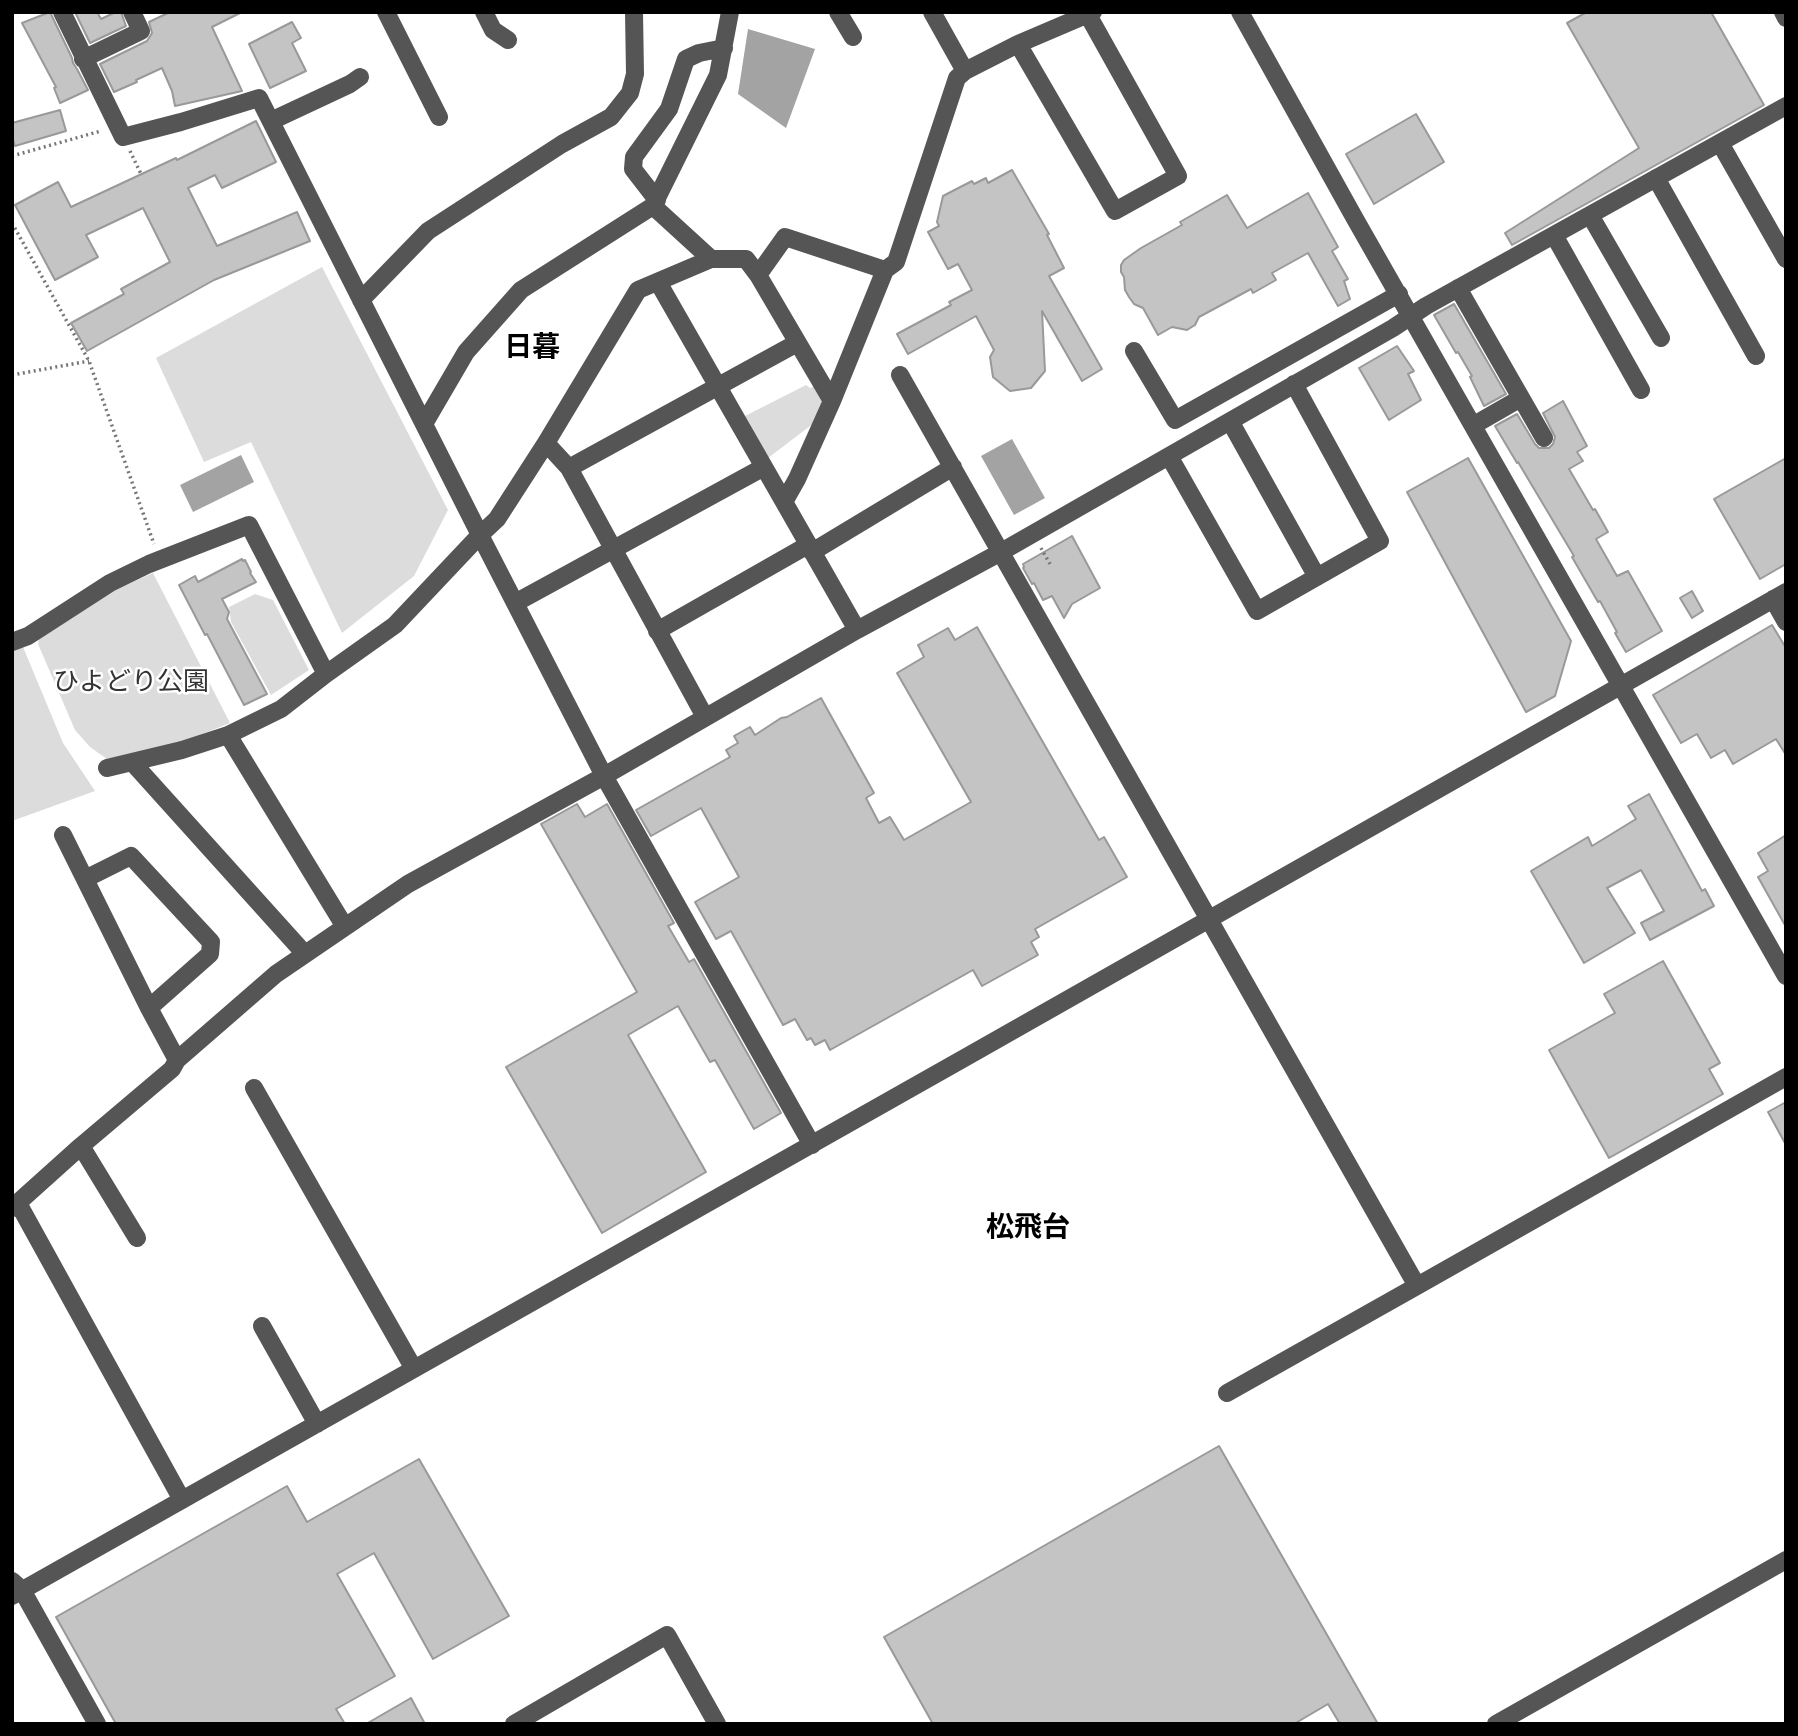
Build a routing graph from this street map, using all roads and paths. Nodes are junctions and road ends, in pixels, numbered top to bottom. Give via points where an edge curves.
1 (62, 12) edge
2 (132, 12) edge
3 (386, 12) edge
4 (484, 12) edge
5 (634, 12) edge
6 (730, 12) edge
7 (838, 12) edge
8 (932, 12) edge
9 (1240, 12) edge
10 (1783, 12) edge
11 (1091, 14) edge
12 (1786, 18) edge
13 (853, 37) dead end
14 (508, 40) dead end
15 (1018, 44) junction
16 (724, 48) junction
17 (83, 59) junction
18 (965, 71) junction
19 (360, 77) dead end
20 (1786, 106) edge
21 (439, 117) dead end
22 (271, 121) junction
23 (119, 132) junction
24 (1720, 143) junction
25 (12, 156) edge
26 (141, 174) dead end
27 (1656, 178) junction
28 (655, 203) junction
29 (1590, 215) junction
30 (12, 223) edge
31 (1554, 235) junction
32 (711, 259) junction
33 (1786, 259) edge
34 (885, 270) junction
35 (758, 275) junction
36 (658, 282) junction
37 (1458, 288) junction
38 (1399, 294) junction
39 (361, 300) junction
40 (1411, 316) junction
41 (1661, 338) dead end
42 (797, 343) junction
43 (1134, 351) dead end
44 (1756, 356) dead end
45 (89, 361) junction
46 (12, 375) edge
47 (900, 375) dead end
48 (1294, 384) junction
49 (719, 387) junction
50 (1642, 390) dead end
51 (1521, 398) junction
52 (831, 401) junction
53 (1230, 421) junction
54 (424, 424) junction
55 (1474, 425) junction
56 (1544, 438) dead end
57 (546, 443) junction
58 (1169, 456) junction
59 (764, 467) junction
60 (953, 467) junction
61 (569, 468) junction
62 (784, 502) junction
63 (480, 535) junction
64 (810, 548) junction
65 (612, 551) junction
66 (1001, 552) junction
67 (160, 560) junction
68 (1317, 577) junction
69 (1779, 595) edge
70 (515, 603) junction
71 (1786, 622) edge
72 (857, 630) junction
73 (657, 631) junction
74 (12, 642) edge
75 (326, 674) junction
76 (1620, 686) junction
77 (705, 717) junction
78 (228, 735) junction
79 (132, 762) junction
80 (107, 768) dead end
81 (604, 776) junction
82 (63, 835) dead end
83 (85, 879) junction
84 (1209, 919) junction
85 (345, 927) junction
86 (305, 954) junction
87 (1786, 976) edge
88 (149, 1008) junction
89 (177, 1060) junction
90 (1786, 1077) edge
91 (254, 1088) dead end
92 (812, 1144) junction
93 (81, 1146) junction
94 (15, 1205) edge
95 (137, 1238) dead end
96 (1416, 1286) junction
97 (262, 1326) dead end
98 (414, 1369) junction
99 (1227, 1393) dead end
100 (317, 1424) junction
101 (183, 1500) junction
102 (1786, 1560) edge
103 (16, 1589) edge
104 (97, 1724) edge
105 (514, 1724) edge
106 (717, 1724) edge
107 (1496, 1724) edge

1 - 17 street
2 - 17 street via 141,31
3 - 21 street
4 - 14 street via 493,30
5 - 39 street via 635,74 630,93 611,117 428,231
6 - 16 street
7 - 13 street
8 - 18 street
9 - 38 street
10 - 12 street
11 - 15 street
11 - 15 street via 1178,176 1115,211
15 - 18 street
16 - 28 street via 718,75
16 - 28 street via 686,59 669,109 634,157 633,169
17 - 23 street
18 - 34 street via 957,78 896,262
19 - 22 street
20 - 24 street
22 - 23 street via 260,98 181,122
22 - 39 street
23 - 25 path
23 - 26 path
24 - 27 street
24 - 33 street
27 - 29 street
27 - 44 street
28 - 32 street
28 - 54 street via 521,290 466,352
29 - 31 street
29 - 41 street
30 - 45 path
31 - 37 street
31 - 50 street
32 - 35 street via 746,259
32 - 36 street
34 - 35 street via 785,237
34 - 52 street
35 - 42 street
36 - 49 street
36 - 57 street via 638,290
37 - 40 street
37 - 51 street
38 - 40 street
38 - 43 street via 1175,419
39 - 54 street
40 - 48 street
40 - 55 street
42 - 49 street
42 - 52 street
45 - 46 path
45 - 67 path
47 - 60 street
48 - 53 street
48 - 68 street via 1380,541
49 - 59 street
49 - 61 street
51 - 55 street
51 - 56 street
52 - 62 street
53 - 58 street
53 - 68 street
54 - 63 street
55 - 76 street
57 - 61 street
57 - 63 street via 497,519
58 - 66 street
58 - 68 street via 1257,611
59 - 62 street
59 - 65 street
60 - 64 street
60 - 66 street
61 - 65 street
62 - 64 street
63 - 70 street
63 - 75 street via 395,625
64 - 72 street
64 - 73 street
65 - 70 street
65 - 73 street
66 - 72 street
66 - 84 street
67 - 74 street via 110,583
67 - 75 street via 249,525
69 - 71 street
69 - 76 street
70 - 81 street
72 - 77 street
73 - 77 street
75 - 78 street via 281,709
76 - 84 street
76 - 87 street
77 - 81 street
78 - 79 street
78 - 85 street
79 - 80 street
79 - 86 street
81 - 85 street via 408,884
81 - 92 street
82 - 83 street
83 - 88 street
83 - 88 street via 131,856 211,942 210,954
84 - 92 street
84 - 96 street
85 - 86 street
86 - 89 street
88 - 89 street
89 - 93 street
90 - 96 street
91 - 98 street
92 - 98 street
93 - 94 street
93 - 95 street
94 - 101 street
96 - 99 street
97 - 100 street
98 - 100 street
100 - 101 street
101 - 103 street
102 - 107 street
103 - 104 street
105 - 106 street via 667,1635

